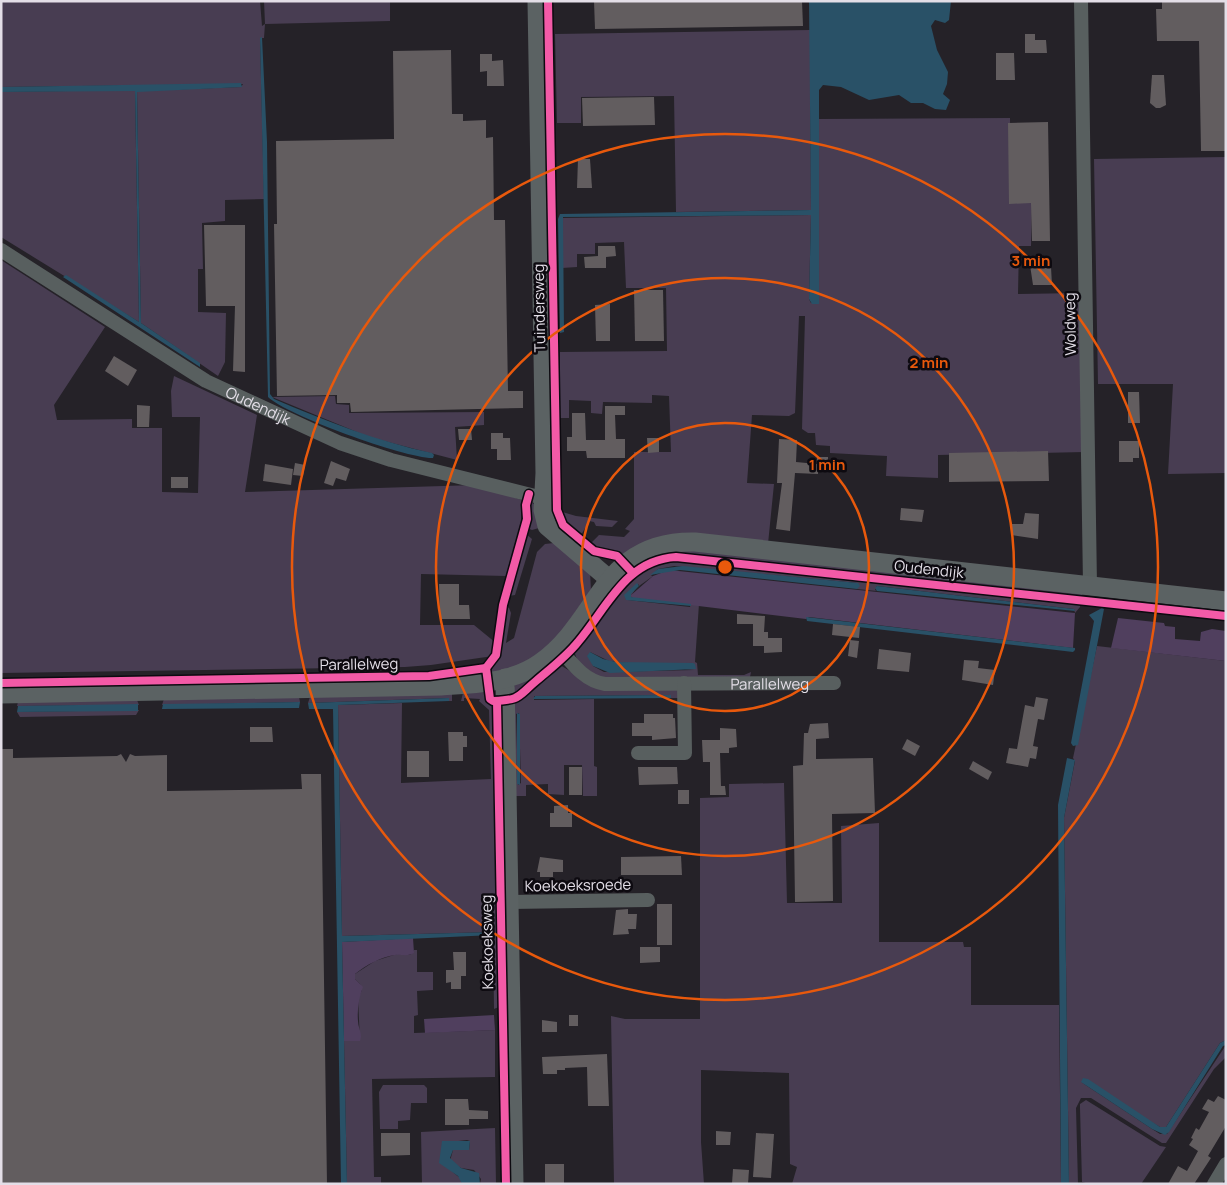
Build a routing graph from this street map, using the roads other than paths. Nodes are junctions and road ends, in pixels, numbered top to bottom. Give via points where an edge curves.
1 (537, 1) edge
2 (1081, 1) edge
3 (1, 250) edge
4 (544, 498) junction
5 (609, 579) junction
6 (1090, 585) junction
7 (1226, 601) edge
8 (558, 647) junction
9 (504, 678) junction
10 (684, 683) junction
11 (834, 683) dead end
12 (1, 694) edge
13 (638, 752) dead end
14 (648, 900) dead end
15 (510, 902) junction
16 (1226, 1164) edge
17 (514, 1184) edge
18 (1214, 1184) edge

1 - 4 street, Tuindersweg
2 - 6 street, Woldweg
3 - 4 street, Oudendijk via 206,381 340,443 391,460
4 - 5 street, Tuindersweg via 547,526
5 - 6 street, Oudendijk via 647,550 686,542
5 - 8 street, Parallelweg
6 - 7 street, Oudendijk
8 - 9 street, Parallelweg via 539,664
8 - 10 street, Parallelweg via 596,683
9 - 12 street, Parallelweg via 441,686
9 - 15 street, Koekoeksweg
10 - 11 street, Parallelweg
10 - 13 street via 685,753
14 - 15 street, Koekoeksroede
15 - 17 street, Koekoeksweg
16 - 18 street

